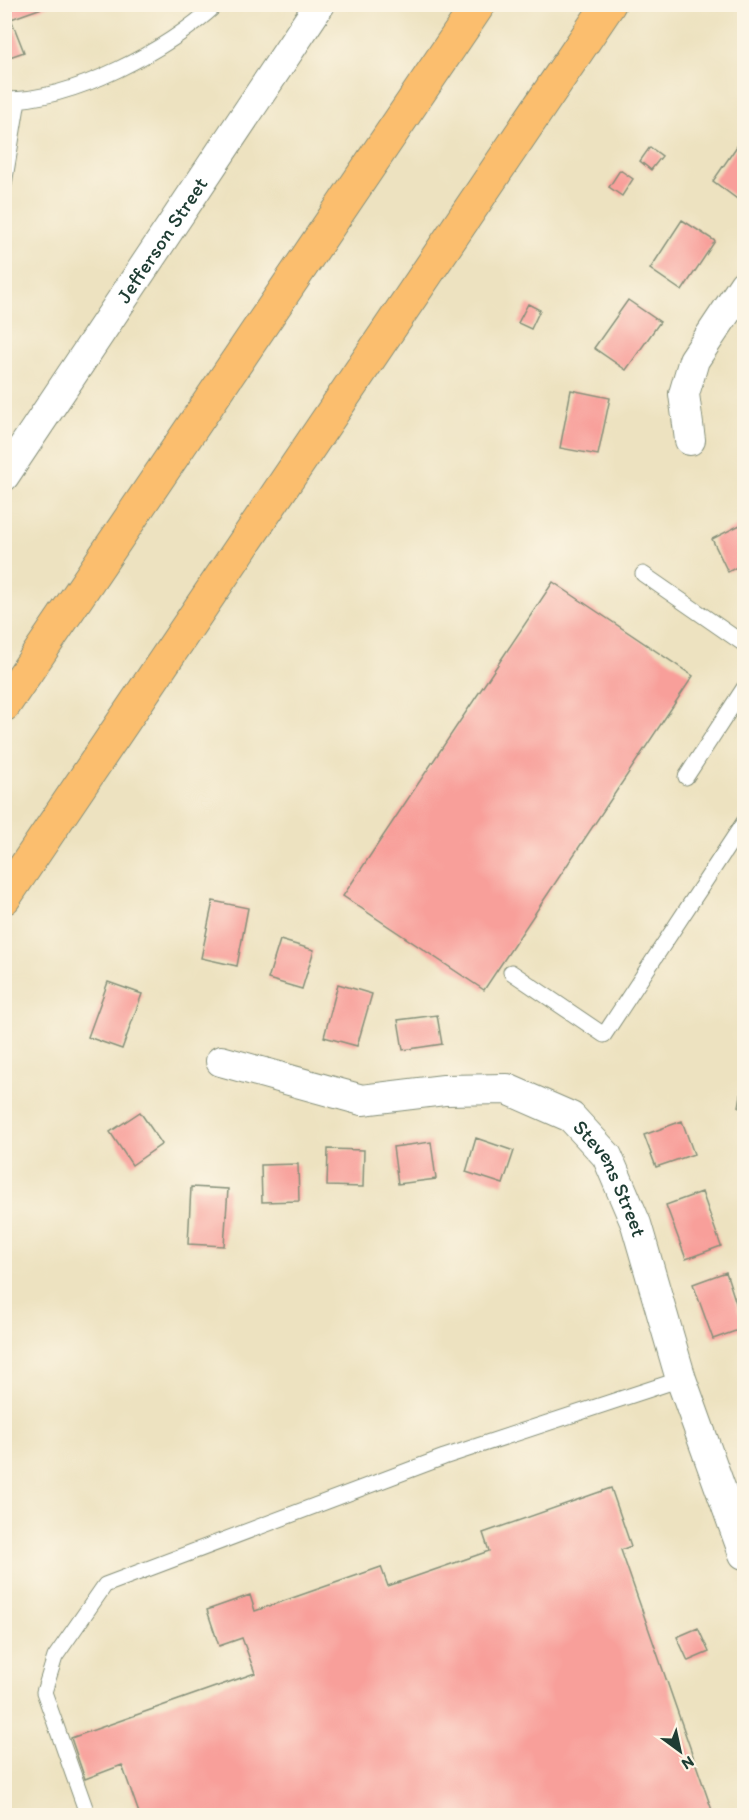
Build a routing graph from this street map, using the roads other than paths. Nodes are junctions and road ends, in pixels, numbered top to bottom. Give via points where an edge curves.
1 (217, 4) edge
2 (320, 4) edge
3 (479, 4) edge
4 (609, 4) edge
5 (11, 100) edge
6 (4, 184) edge
7 (744, 285) edge
8 (690, 440) dead end
9 (4, 476) edge
10 (644, 573) dead end
11 (744, 644) edge
12 (744, 688) edge
13 (4, 705) edge
14 (686, 777) dead end
15 (744, 822) edge
16 (4, 898) edge
17 (512, 972) dead end
18 (221, 1061) dead end
19 (681, 1379) junction
20 (744, 1554) edge
21 (88, 1815) edge

1 - 5 lane via 138,60 78,87
2 - 9 street, Jefferson Street
3 - 13 highway
4 - 16 highway
5 - 6 lane
7 - 8 street via 694,360 684,394
10 - 11 lane
12 - 14 lane
15 - 17 lane via 604,1035
18 - 19 street, Stevens Street via 362,1101 444,1090 507,1089 571,1117 607,1156 636,1224
19 - 20 street, Stevens Street
19 - 21 lane via 444,1457 105,1585 55,1657 44,1692

